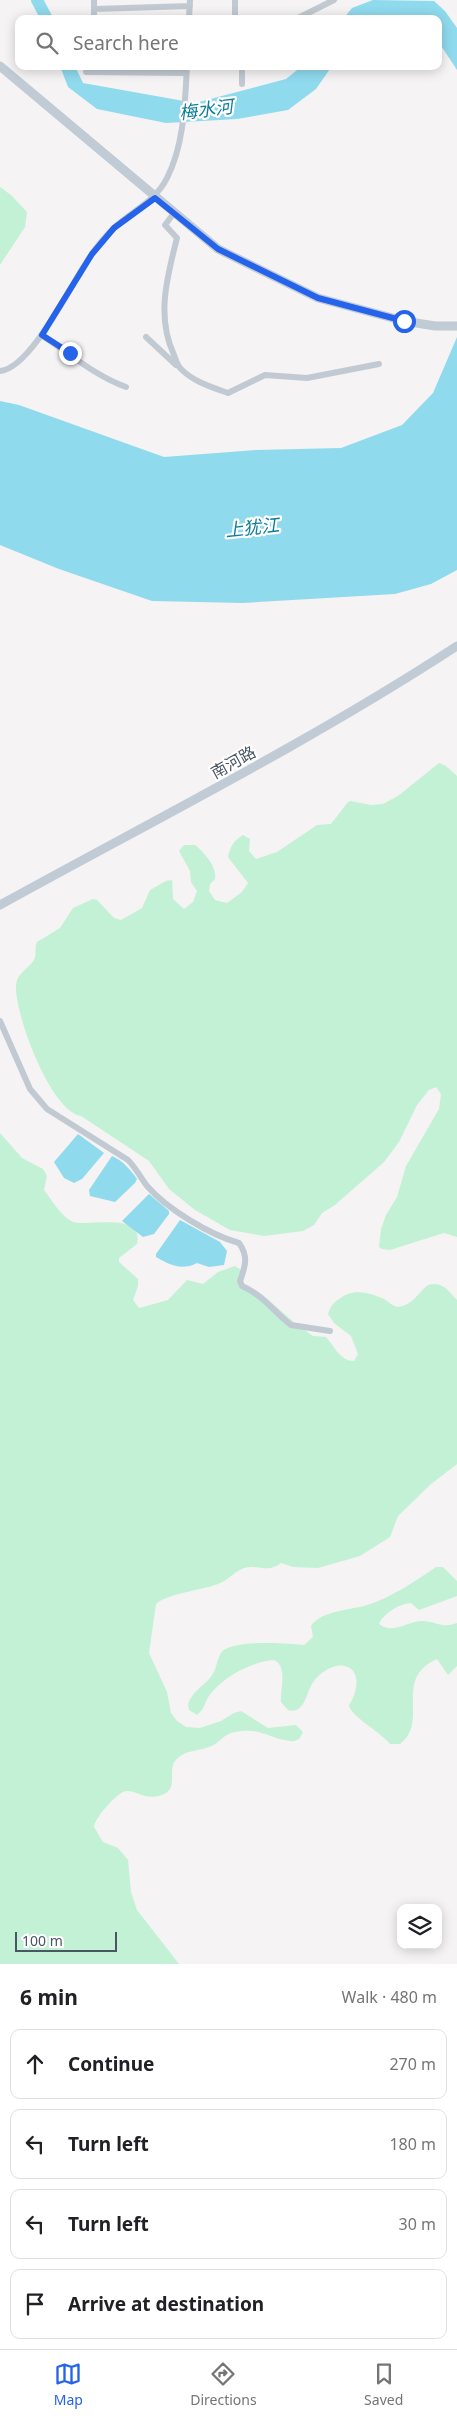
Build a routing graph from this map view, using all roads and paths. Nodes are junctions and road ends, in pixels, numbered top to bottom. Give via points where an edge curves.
1 (94, 0) edge
2 (235, 0) edge
3 (334, 0) edge
4 (190, 3) edge
5 (94, 9) junction
6 (94, 15) edge
7 (235, 15) edge
8 (304, 15) edge
9 (0, 66) edge
10 (86, 70) edge
11 (186, 70) edge
12 (242, 70) edge
13 (242, 84) dead end
14 (155, 198) junction
15 (174, 213) junction
16 (457, 326) edge
17 (42, 335) junction
18 (146, 338) dead end
19 (378, 364) dead end
20 (179, 368) junction
21 (0, 371) edge
22 (126, 387) dead end
23 (457, 646) edge
24 (0, 905) edge
25 (0, 1021) edge
26 (330, 1331) dead end

1 - 5 street
2 - 7 street
3 - 8 street
4 - 5 street
5 - 6 street
9 - 14 main road
10 - 11 street
11 - 14 street via 182,127 174,164
12 - 13 street
14 - 15 main road
14 - 17 street via 114,228 92,254
15 - 16 main road via 218,249 318,298 404,321
15 - 20 street via 165,226 177,238 166,281 163,319
17 - 21 street via 19,362
17 - 22 street via 106,380
18 - 20 street
19 - 20 street via 307,378 264,375 228,393 198,382
23 - 24 main road, 南河路 via 312,736
25 - 26 street via 30,1089 47,1109 128,1160 146,1185 177,1212 225,1240 239,1243 247,1263 240,1281 242,1286 262,1298 286,1322

